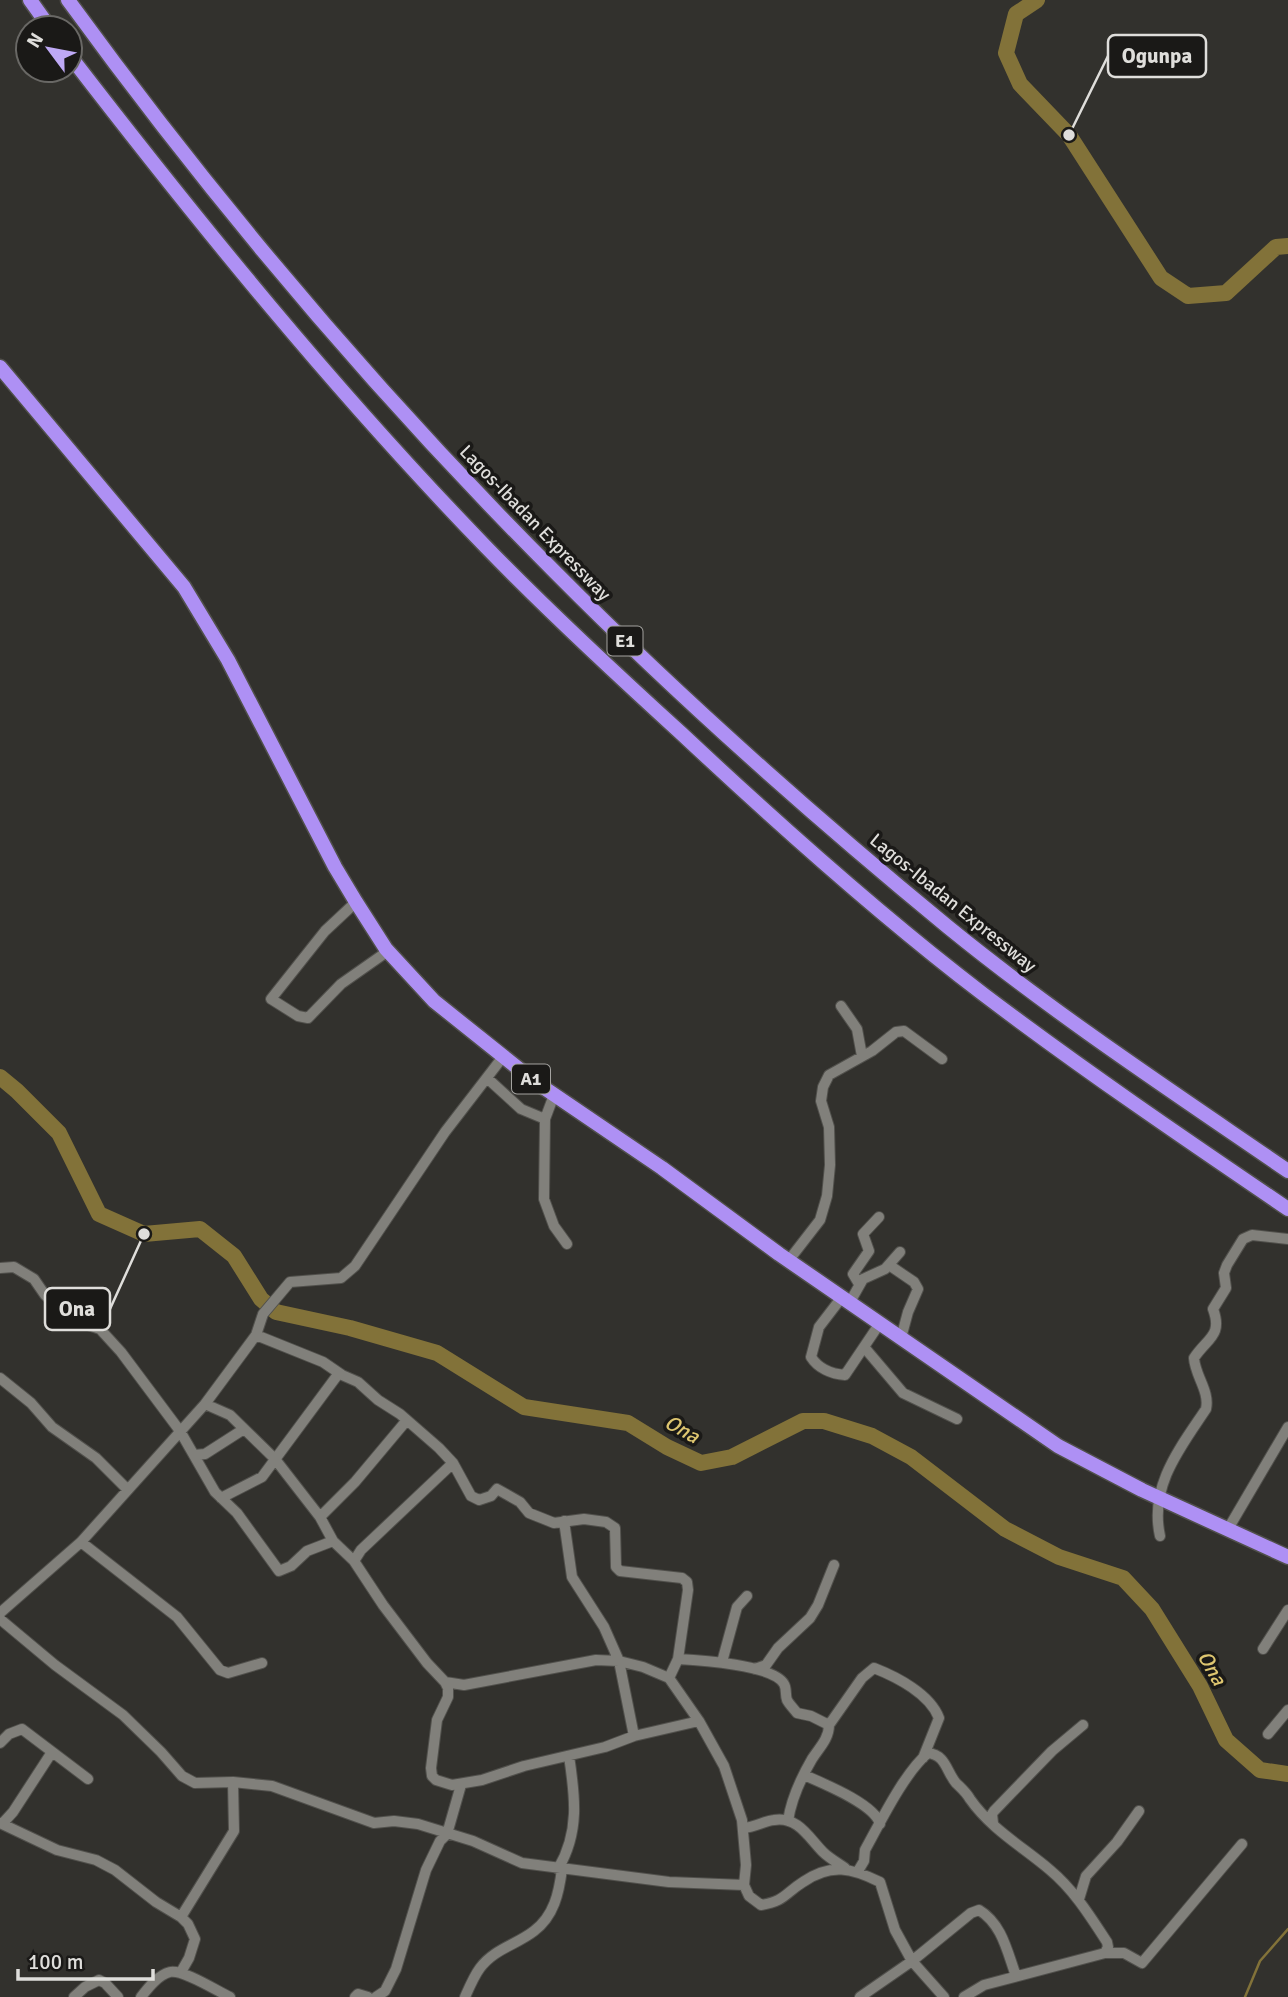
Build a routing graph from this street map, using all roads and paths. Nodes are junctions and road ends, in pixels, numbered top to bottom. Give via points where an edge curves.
1 (68, 0) edge
2 (84, 74) edge
3 (0, 368) edge
4 (356, 902) junction
5 (388, 951) junction
6 (841, 1006) dead end
7 (862, 1056) junction
8 (502, 1058) junction
9 (942, 1059) dead end
10 (487, 1078) junction
11 (554, 1095) junction
12 (545, 1119) junction
13 (1288, 1171) edge
14 (1288, 1209) edge
15 (879, 1217) dead end
16 (1288, 1239) edge
17 (567, 1244) dead end
18 (900, 1252) dead end
19 (789, 1260) junction
20 (889, 1265) junction
21 (0, 1268) edge
22 (859, 1284) junction
23 (846, 1299) junction
24 (880, 1323) junction
25 (256, 1335) junction
26 (901, 1338) junction
27 (864, 1347) junction
28 (339, 1373) junction
29 (0, 1378) edge
30 (205, 1404) junction
31 (957, 1419) dead end
32 (407, 1420) junction
33 (1288, 1427) edge
34 (244, 1429) junction
35 (180, 1431) junction
36 (194, 1455) junction
37 (275, 1459) junction
38 (453, 1463) junction
39 (127, 1489) junction
40 (1158, 1497) junction
41 (221, 1499) junction
42 (320, 1517) junction
43 (564, 1521) junction
44 (1228, 1529) junction
45 (1160, 1536) dead end
46 (333, 1541) junction
47 (81, 1542) junction
48 (1288, 1557) edge
49 (354, 1561) junction
50 (834, 1565) dead end
51 (747, 1596) dead end
52 (1288, 1610) edge
53 (1, 1613) edge
54 (1263, 1649) dead end
55 (678, 1659) junction
56 (619, 1661) junction
57 (722, 1662) junction
58 (262, 1663) dead end
59 (755, 1669) junction
60 (668, 1678) junction
61 (445, 1682) junction
62 (1288, 1710) edge
63 (699, 1721) junction
64 (830, 1725) junction
65 (1083, 1725) dead end
66 (1268, 1734) dead end
67 (634, 1736) junction
68 (0, 1743) edge
69 (52, 1752) junction
70 (569, 1756) junction
71 (923, 1758) junction
72 (804, 1775) junction
73 (88, 1779) dead end
74 (233, 1782) junction
75 (461, 1785) junction
76 (1139, 1811) dead end
77 (788, 1821) junction
78 (1, 1823) edge
79 (993, 1823) junction
80 (880, 1824) junction
81 (743, 1828) junction
82 (447, 1834) junction
83 (1242, 1844) dead end
84 (845, 1868) junction
85 (560, 1869) junction
86 (858, 1871) junction
87 (744, 1885) junction
88 (1079, 1899) junction
89 (181, 1917) junction
90 (1105, 1953) junction
91 (912, 1961) junction
92 (181, 1972) junction
93 (1016, 1976) junction
94 (224, 1995) edge
95 (943, 1996) edge
96 (965, 1996) edge
97 (74, 1997) edge
98 (118, 1997) edge
99 (141, 1997) edge
100 (355, 1997) edge
101 (368, 1997) edge
102 (376, 1997) edge
103 (465, 1997) edge
104 (860, 1997) edge

1 - 13 highway, Lagos-Ibadan Expressway / E1 via 181,149 316,313 478,494 616,633 739,747 950,928 1044,1001
2 - 14 highway, E1 via 301,344 485,546 614,674 802,843 981,993
3 - 4 highway, A1 via 184,587 228,660
4 - 5 highway, A1
4 - 5 street via 325,931 271,999 308,1018 341,984
5 - 8 highway, A1 via 434,1001
6 - 7 street via 857,1029
7 - 9 street via 904,1031
7 - 19 street via 829,1075 822,1087 829,1127 827,1196 820,1220
8 - 10 street
8 - 11 highway, A1
10 - 12 street via 521,1109
10 - 25 street via 355,1266 341,1278 290,1282 262,1314
11 - 12 street
11 - 19 highway, A1
12 - 17 street via 544,1199
15 - 22 street via 863,1234 869,1251 853,1274
16 - 40 street via 1252,1235 1243,1239 1227,1265 1226,1288 1213,1309 1216,1332 1194,1358 1208,1400 1206,1409 1169,1467
18 - 20 street
19 - 23 highway, A1
20 - 22 street
20 - 26 street via 918,1289
21 - 35 street via 14,1267 34,1279 74,1320 100,1329
22 - 23 street
23 - 24 highway, A1
23 - 27 street via 819,1327 811,1357 816,1366 845,1375
24 - 26 highway, A1
24 - 27 street
25 - 28 street
25 - 30 street
26 - 40 highway, A1 via 1058,1446
27 - 31 street via 903,1394
28 - 32 street
28 - 37 street
29 - 39 street
30 - 34 street via 230,1415
30 - 35 street
32 - 38 street
32 - 42 street
33 - 44 street
34 - 36 street via 205,1454
34 - 37 street
35 - 36 street
35 - 39 street
36 - 41 street
37 - 41 street via 262,1477
37 - 42 street
38 - 43 street via 471,1496 478,1500 497,1489 529,1513 554,1523
38 - 49 street
39 - 47 street
40 - 44 highway, A1
40 - 45 street
41 - 46 street via 278,1571 307,1551
42 - 46 street
43 - 55 street via 611,1524 620,1571 687,1582
43 - 56 street via 572,1577 604,1627
44 - 48 highway, A1
46 - 49 street
47 - 53 street
47 - 58 street via 177,1617 220,1670 228,1673
49 - 61 street
50 - 59 street via 810,1618 766,1665
51 - 57 street via 737,1607
52 - 54 street
53 - 74 street via 55,1665 123,1715 182,1776 195,1783
55 - 57 street
55 - 60 street
56 - 60 street
56 - 61 street via 596,1660 464,1685
56 - 67 street
57 - 59 street
59 - 64 street via 780,1678 787,1701 797,1713
60 - 63 street
61 - 75 street via 448,1697 437,1720 430,1768 436,1780
62 - 66 street
63 - 67 street
63 - 81 street via 724,1766
64 - 71 street via 874,1668 935,1707 939,1718
64 - 72 street
65 - 79 street via 994,1811
67 - 70 street
68 - 69 street via 22,1729
69 - 73 street
69 - 78 street
70 - 75 street
70 - 85 street via 576,1800 573,1837
71 - 79 street via 928,1753 944,1760 956,1782
71 - 80 street
72 - 77 street
72 - 80 street via 869,1809
74 - 82 street via 272,1786 374,1823 418,1824
74 - 89 street via 234,1831
75 - 82 street
76 - 88 street via 1086,1876
77 - 81 street
77 - 84 street via 806,1830 822,1851
78 - 89 street via 57,1850 96,1860
79 - 88 street
80 - 86 street
81 - 87 street
82 - 85 street via 522,1863
82 - 102 street via 426,1870 396,1969 385,1991
83 - 90 street via 1142,1963 1124,1953
84 - 86 street
84 - 87 street via 819,1873 777,1902 761,1905
85 - 87 street via 669,1882
85 - 103 street via 559,1894 551,1913 534,1931 485,1963
86 - 91 street via 880,1882 895,1930
88 - 90 street via 1107,1942
89 - 92 street via 195,1939
90 - 93 street
91 - 93 street via 979,1910 991,1917 1000,1932
91 - 95 street
91 - 104 street
92 - 94 street
92 - 99 street via 169,1972
93 - 96 street
95 - 96 street
97 - 98 street via 99,1980
100 - 101 street

